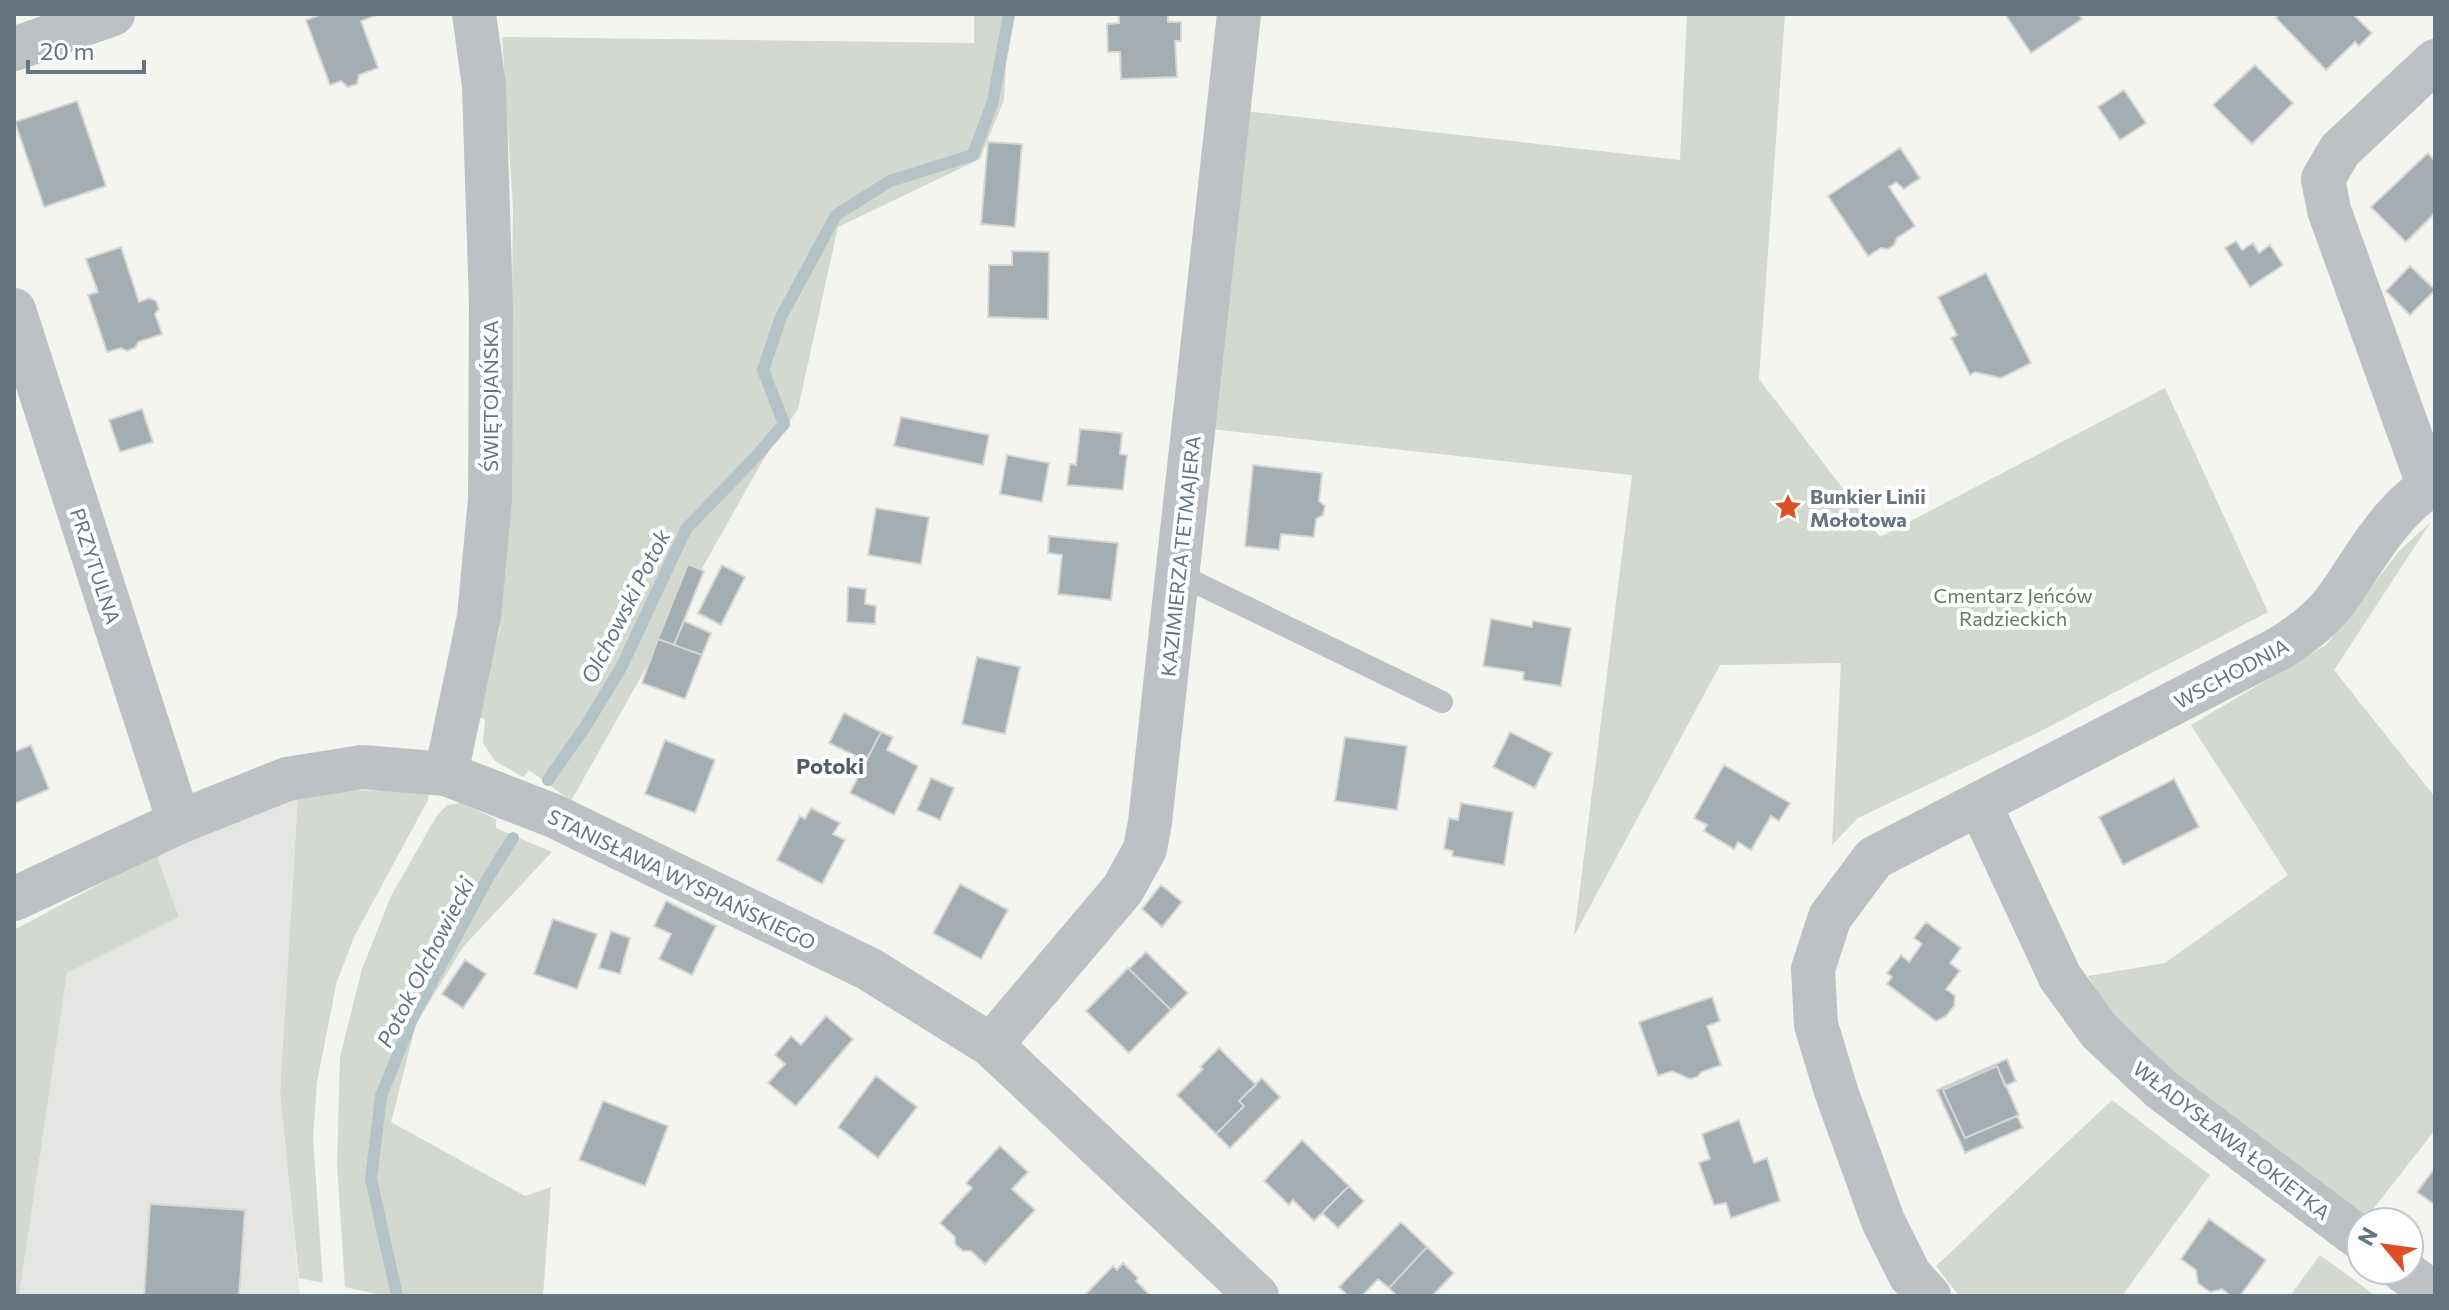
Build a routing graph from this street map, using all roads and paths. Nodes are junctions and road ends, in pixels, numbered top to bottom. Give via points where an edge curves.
1 (113, 14) edge
2 (474, 14) edge
3 (1239, 14) edge
4 (14, 49) edge
5 (2435, 61) edge
6 (14, 310) edge
7 (2432, 485) edge
8 (1178, 574) junction
9 (1442, 702) dead end
10 (446, 774) junction
11 (1980, 805) junction
12 (179, 822) junction
13 (14, 899) edge
14 (991, 1045) junction
15 (2345, 1227) edge
16 (1257, 1296) edge
17 (1929, 1296) edge

1 - 4 street
2 - 10 street, ŚWIĘTOJAŃSKA via 485,101 490,499 479,617
3 - 8 street, KAZIMIERZA TETMAJERA
5 - 7 street via 2340,150 2323,179 2329,210
6 - 12 street, PRZYTULNA
7 - 11 street, WSCHODNIA via 2388,526 2335,602 2308,630
8 - 9 lane
8 - 14 street, KAZIMIERZA TETMAJERA via 1145,849 1123,889
10 - 12 street, STANISŁAWA WYSPIAŃSKIEGO via 362,767 287,779
10 - 14 street, STANISŁAWA WYSPIAŃSKIEGO via 554,816 869,969
11 - 15 street, WŁADYSŁAWA ŁOKIETKA via 2060,977 2100,1032 2161,1089
11 - 17 street via 1874,858 1830,917 1813,969 1816,1025 1837,1094 1883,1221 1910,1275
12 - 13 street, STANISŁAWA WYSPIAŃSKIEGO
14 - 16 street, STANISŁAWA WYSPIAŃSKIEGO

